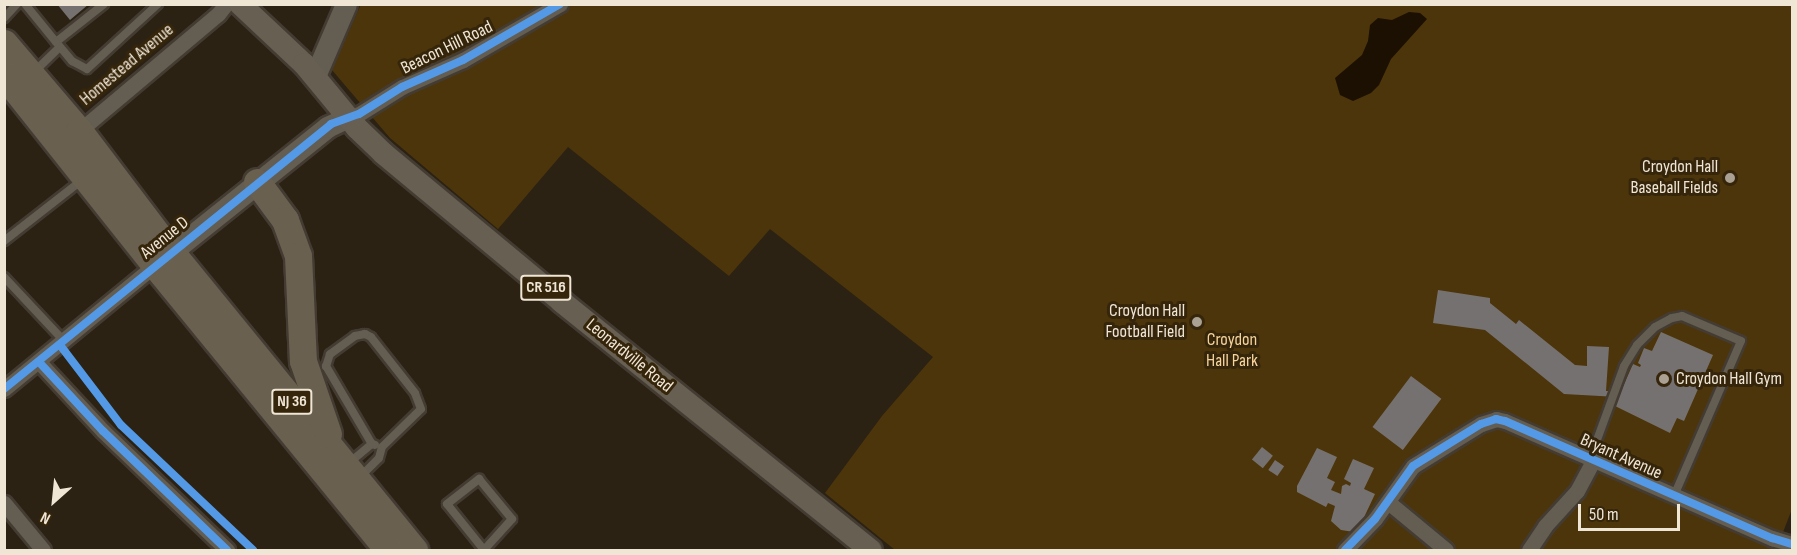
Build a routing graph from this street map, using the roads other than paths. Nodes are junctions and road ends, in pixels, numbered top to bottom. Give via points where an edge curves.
1 (17, 4) edge
2 (25, 4) edge
3 (104, 4) edge
4 (143, 4) edge
5 (158, 4) edge
6 (226, 4) edge
7 (240, 4) edge
8 (346, 4) edge
9 (560, 4) edge
10 (151, 11) junction
11 (4, 18) edge
12 (4, 43) edge
13 (58, 44) junction
14 (4, 75) edge
15 (31, 75) junction
16 (315, 76) junction
17 (348, 117) junction
18 (79, 131) junction
19 (86, 177) junction
20 (256, 182) junction
21 (4, 240) edge
22 (163, 259) junction
23 (4, 277) edge
24 (64, 341) junction
25 (39, 362) junction
26 (4, 389) edge
27 (372, 444) junction
28 (382, 447) junction
29 (1591, 461) junction
30 (345, 467) junction
31 (1674, 497) junction
32 (1388, 502) junction
33 (4, 503) edge
34 (1792, 544) edge
35 (43, 550) edge
36 (227, 550) edge
37 (388, 550) edge
38 (414, 550) edge
39 (484, 550) edge
40 (871, 550) edge
41 (1345, 550) edge
42 (1446, 550) edge
43 (1529, 550) edge
44 (1790, 550) edge

1 - 11 lane
2 - 13 lane
3 - 13 lane
4 - 10 lane
5 - 10 lane
6 - 18 street, Homestead Avenue
7 - 16 main road, Leonardville Road / CR 516
8 - 16 street
9 - 17 street, Beacon Hill Road via 463,60
10 - 13 lane via 87,69 72,61
12 - 15 highway, NJ 36
13 - 15 lane
14 - 19 highway, NJ 36
15 - 18 highway, NJ 36
16 - 17 main road, Leonardville Road / CR 516
17 - 20 street, Avenue D via 331,124
17 - 40 main road, Leonardville Road / CR 516 via 419,184
18 - 22 highway, NJ 36
19 - 21 lane
19 - 22 highway, NJ 36
20 - 22 street, Avenue D
20 - 30 highway via 285,220 294,240 300,276 303,361
22 - 24 street, Avenue D
22 - 30 highway, NJ 36
22 - 37 highway, NJ 36
23 - 24 lane
24 - 25 street, Avenue D
25 - 26 street, Avenue D
25 - 36 street via 103,431
27 - 28 lane
27 - 28 lane via 326,366 330,354 355,336 365,334 415,393 422,409
27 - 30 lane
28 - 30 lane via 379,458
29 - 31 street, Bryant Avenue
29 - 31 lane via 1624,366 1655,327 1682,316 1741,341
29 - 32 street, Bryant Avenue via 1505,421 1486,422 1409,470
29 - 43 street via 1570,500
30 - 38 highway, NJ 36
31 - 34 street, Bryant Avenue
32 - 41 street
32 - 42 street
33 - 35 street
34 - 44 street
39 - 39 lane via 512,519 479,479 447,504

